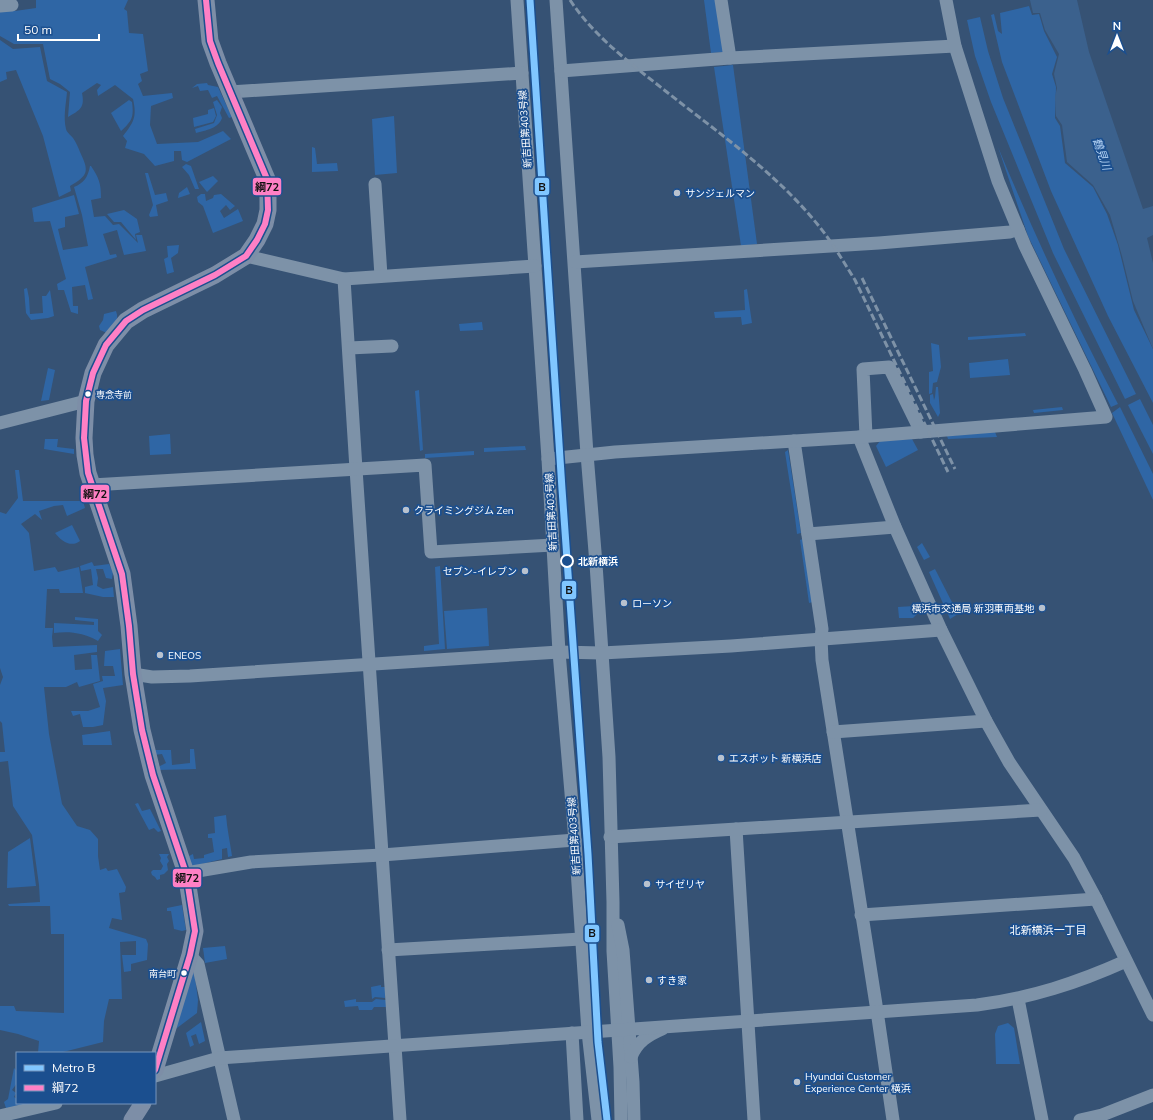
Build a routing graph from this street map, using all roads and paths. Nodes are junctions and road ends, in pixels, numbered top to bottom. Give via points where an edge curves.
1 (206, 0) edge
2 (517, 0) edge
3 (556, 0) edge
4 (721, 0) edge
5 (946, 0) edge
6 (955, 46) junction
7 (730, 58) junction
8 (561, 71) junction
9 (522, 73) junction
10 (230, 92) junction
11 (375, 184) dead end
12 (1018, 229) junction
13 (246, 256) junction
14 (575, 262) junction
15 (535, 266) junction
16 (381, 276) junction
17 (344, 279) junction
18 (392, 346) dead end
19 (349, 348) junction
20 (86, 402) junction
21 (0, 423) edge
22 (921, 432) junction
23 (863, 436) junction
24 (794, 440) junction
25 (587, 454) junction
26 (548, 459) junction
27 (356, 469) junction
28 (92, 486) junction
29 (895, 527) junction
30 (808, 534) junction
31 (553, 545) junction
32 (941, 630) junction
33 (821, 638) junction
34 (559, 652) junction
35 (602, 653) junction
36 (369, 664) junction
37 (133, 674) junction
38 (986, 721) junction
39 (833, 732) junction
40 (1041, 810) junction
41 (847, 823) junction
42 (736, 829) junction
43 (610, 837) junction
44 (575, 840) junction
45 (382, 854) junction
46 (186, 873) junction
47 (1096, 900) junction
48 (861, 915) junction
49 (581, 939) junction
50 (388, 950) junction
51 (190, 955) junction
52 (1126, 961) junction
53 (1018, 999) junction
54 (877, 1011) junction
55 (1153, 1015) edge
56 (748, 1020) junction
57 (673, 1026) junction
58 (623, 1029) junction
59 (588, 1032) junction
60 (572, 1033) junction
61 (395, 1046) junction
62 (631, 1057) junction
63 (219, 1058) junction
64 (156, 1067) edge
65 (156, 1076) edge
66 (1153, 1096) edge
67 (52, 1104) edge
68 (142, 1104) edge
69 (0, 1116) edge
70 (132, 1120) edge
71 (234, 1120) edge
72 (400, 1120) edge
73 (577, 1120) edge
74 (598, 1120) edge
75 (621, 1120) edge
76 (634, 1120) edge
77 (754, 1120) edge
78 (893, 1120) edge
79 (1042, 1120) edge
80 (1080, 1120) edge

1 - 10 main road via 210,41
2 - 9 street, 新吉田第403号線
3 - 8 street
4 - 7 street
5 - 6 street
6 - 7 street
6 - 12 street via 998,181
7 - 8 street
8 - 14 street
9 - 10 street
9 - 15 street, 新吉田第403号線
10 - 13 main road via 268,185 265,224
11 - 16 street
12 - 14 street via 1010,232 879,243
12 - 22 street via 1106,417
13 - 17 street
13 - 20 main road via 126,321 106,345 93,373
14 - 25 street
15 - 16 street
15 - 26 street, 新吉田第403号線
16 - 17 street
17 - 19 street
18 - 19 street
19 - 27 street
20 - 21 street
20 - 28 main road via 85,455
22 - 23 street
22 - 23 street via 889,367 863,369
23 - 24 street
23 - 29 street
24 - 25 street
24 - 30 street
25 - 26 street
25 - 35 street
26 - 31 street, 新吉田第403号線
27 - 28 street
27 - 31 street via 425,465 431,552
27 - 36 street
28 - 37 main road via 122,574
29 - 30 street
29 - 32 street
30 - 33 street via 822,628
31 - 34 street, 新吉田第403号線
32 - 33 street
32 - 38 street
33 - 35 street
33 - 39 street
34 - 35 street
34 - 36 street
34 - 44 street, 新吉田第403号線
35 - 43 street via 609,757
36 - 37 street via 190,676 152,677
36 - 45 street
37 - 46 main road via 152,775
38 - 39 street
38 - 40 street
39 - 41 street
40 - 41 street
40 - 47 street via 1074,858
41 - 42 street
41 - 48 street
42 - 43 street
42 - 56 street
43 - 58 street via 613,950
44 - 45 street
44 - 49 street, 新吉田第403号線
45 - 46 street via 252,862
45 - 50 street
46 - 51 main road via 195,931
47 - 48 street
47 - 52 street
48 - 54 street
49 - 50 street
49 - 59 street, 新吉田第403号線
50 - 61 street
51 - 63 street via 198,964
51 - 64 main road
52 - 53 street via 1068,985
52 - 55 street
53 - 54 street via 977,1005
53 - 79 street
54 - 56 street
54 - 78 street
56 - 57 street
56 - 77 street
57 - 58 street
57 - 62 street via 659,1030 642,1040 635,1047
58 - 59 street
58 - 62 street
58 - 75 street
59 - 60 street
59 - 74 street, 新吉田第403号線
60 - 61 street
60 - 73 street
61 - 63 street
61 - 72 street
62 - 76 street
63 - 65 street
63 - 71 street
66 - 80 street
67 - 69 street
68 - 70 main road

